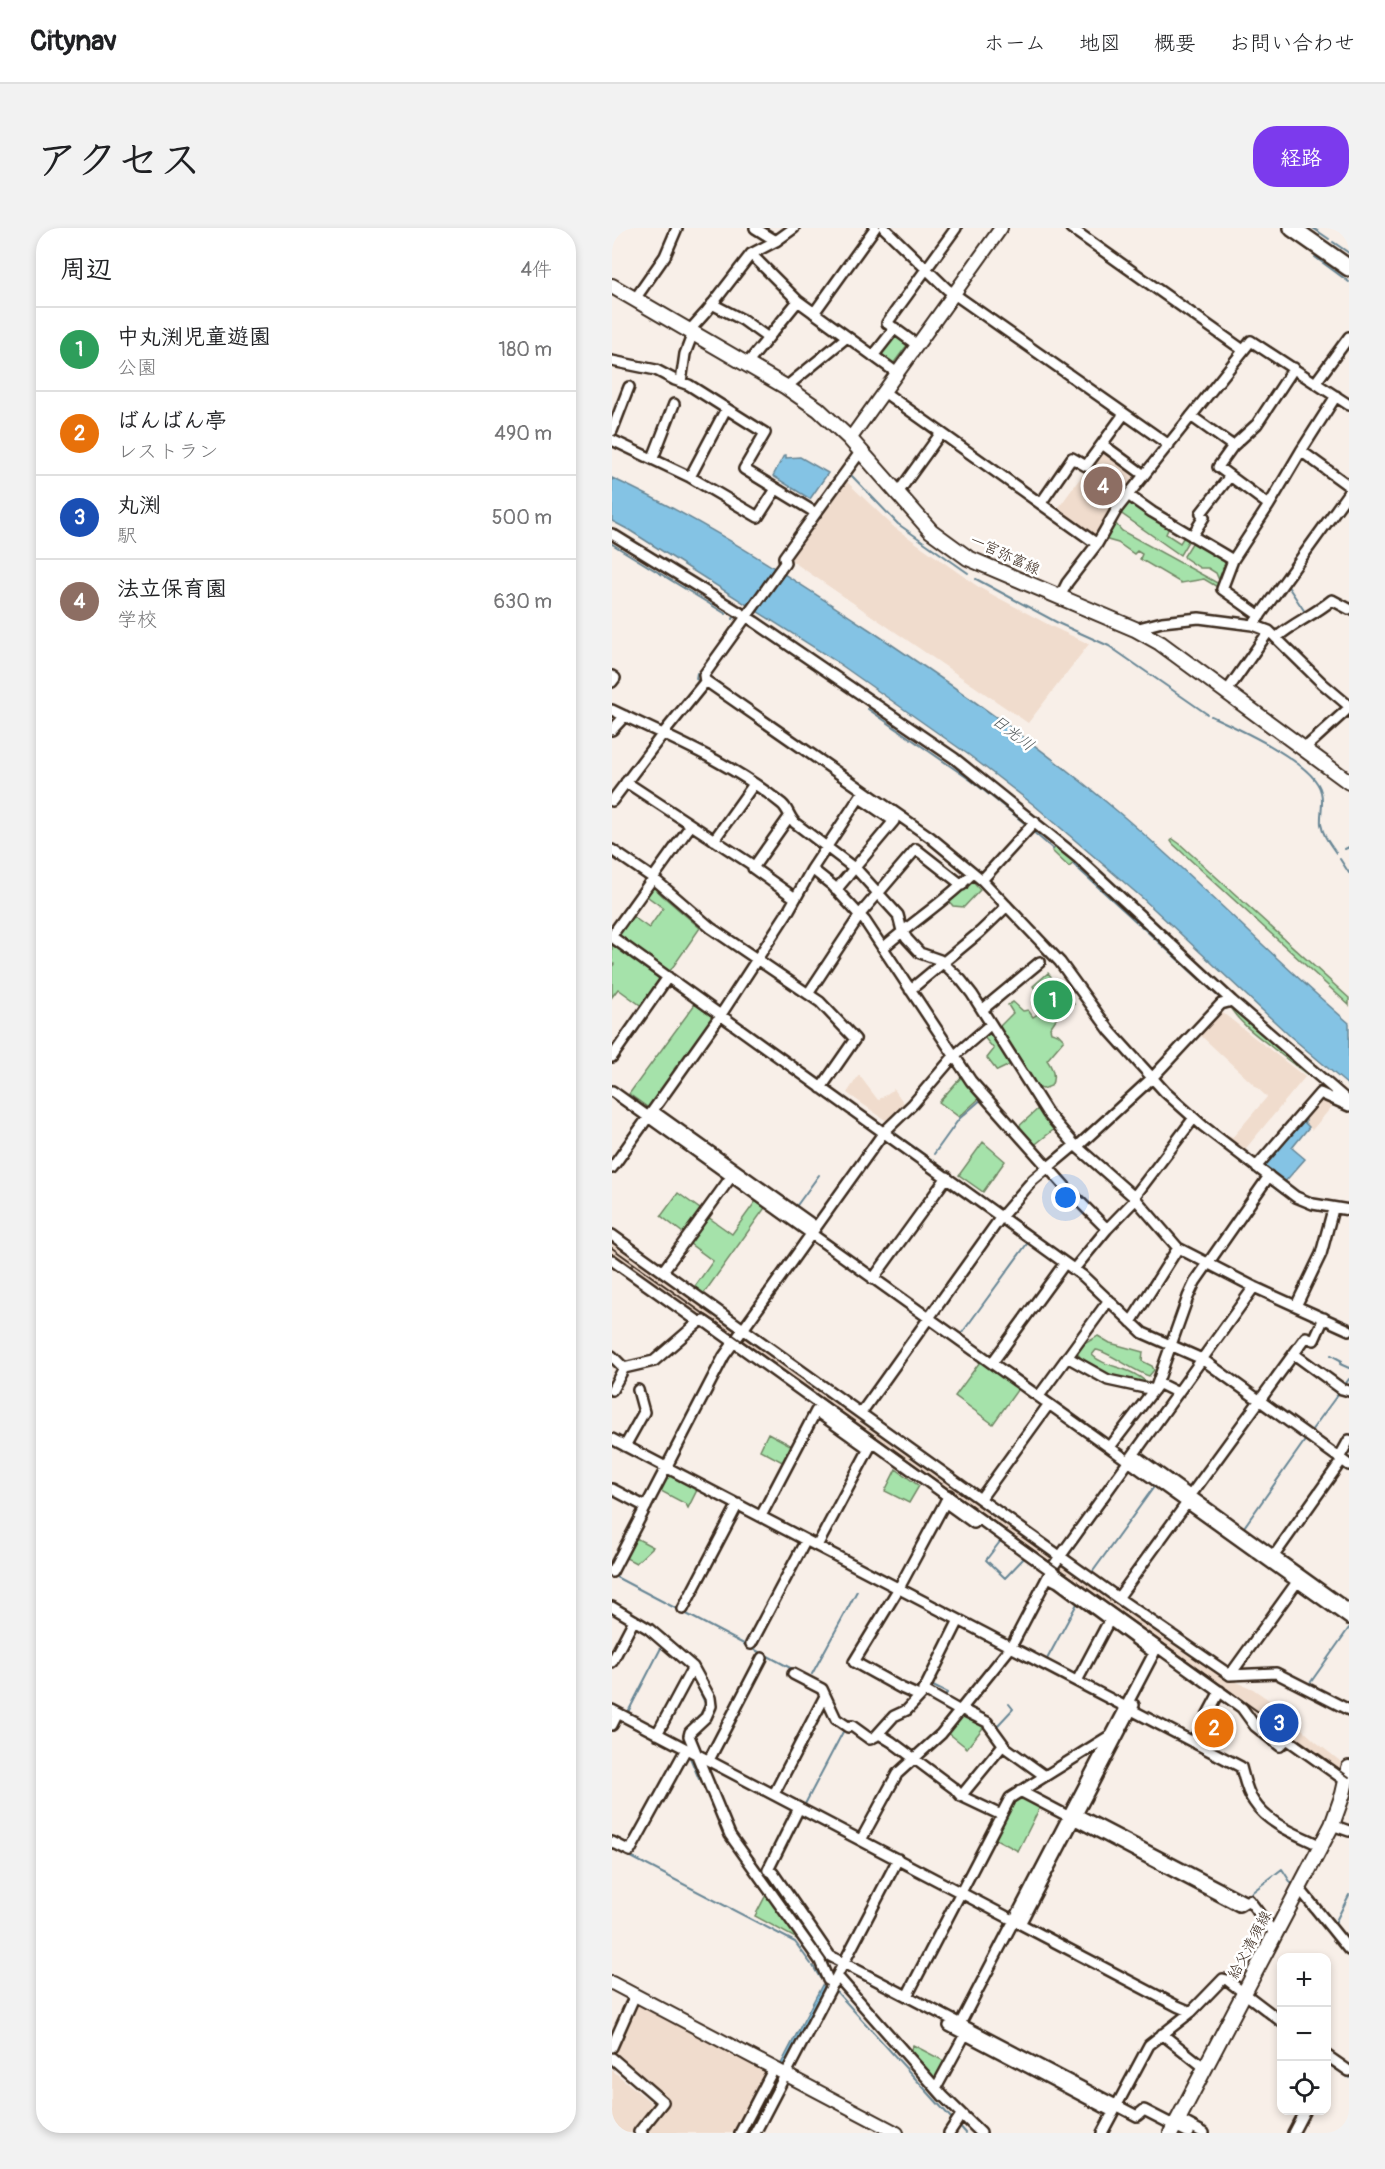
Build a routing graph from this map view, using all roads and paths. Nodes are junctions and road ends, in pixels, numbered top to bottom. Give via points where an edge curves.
1 (676, 228) edge
2 (755, 228) edge
3 (794, 228) edge
4 (874, 228) edge
5 (884, 228) edge
6 (956, 228) edge
7 (1002, 228) edge
8 (1071, 228) edge
9 (1292, 228) edge
10 (776, 241) junction
11 (751, 254) junction
12 (1349, 268) edge
13 (927, 269) junction
14 (612, 286) edge
15 (954, 294) junction
16 (635, 299) junction
17 (798, 301) junction
18 (712, 304) junction
19 (814, 313) junction
20 (894, 328) junction
21 (691, 332) junction
22 (847, 337) junction
23 (1349, 337) edge
24 (768, 338) junction
25 (917, 345) junction
26 (1243, 350) junction
27 (873, 356) junction
28 (612, 361) edge
29 (747, 364) junction
30 (1294, 368) junction
31 (897, 373) junction
32 (681, 382) junction
33 (1316, 382) junction
34 (629, 387) dead end
35 (786, 387) junction
36 (884, 392) junction
37 (1336, 396) junction
38 (674, 404) dead end
39 (1349, 405) edge
40 (726, 409) junction
41 (1124, 414) junction
42 (1191, 416) junction
43 (612, 431) edge
44 (941, 433) junction
45 (850, 439) junction
46 (612, 440) edge
47 (1102, 444) junction
48 (1168, 445) junction
49 (1233, 446) junction
50 (1301, 451) junction
51 (861, 452) junction
52 (653, 458) junction
53 (1144, 475) junction
54 (1230, 476) junction
55 (690, 477) junction
56 (1349, 486) edge
57 (776, 489) junction
58 (1349, 492) edge
59 (897, 494) junction
60 (1128, 495) junction
61 (1041, 503) junction
62 (1269, 505) junction
63 (816, 513) junction
64 (612, 534) edge
65 (1192, 536) junction
66 (1097, 544) junction
67 (1233, 560) junction
68 (1060, 597) junction
69 (1349, 609) edge
70 (746, 616) junction
71 (1260, 616) junction
72 (1253, 625) junction
73 (1135, 629) junction
74 (1272, 635) junction
75 (612, 676) edge
76 (612, 682) edge
77 (704, 683) junction
78 (1227, 691) junction
79 (1349, 707) edge
80 (612, 710) edge
81 (625, 716) junction
82 (612, 730) edge
83 (662, 735) junction
84 (1305, 748) junction
85 (626, 782) junction
86 (1349, 782) edge
87 (754, 784) junction
88 (861, 795) junction
89 (612, 801) edge
90 (789, 817) junction
91 (1035, 822) junction
92 (691, 825) junction
93 (714, 840) junction
94 (827, 848) junction
95 (612, 850) edge
96 (754, 866) junction
97 (812, 869) junction
98 (855, 869) junction
99 (971, 875) junction
100 (653, 878) junction
101 (981, 880) junction
102 (962, 885) junction
103 (836, 890) junction
104 (878, 893) junction
105 (795, 898) junction
106 (1005, 908) junction
107 (861, 916) junction
108 (902, 931) junction
109 (612, 936) edge
110 (883, 948) junction
111 (756, 961) junction
112 (943, 963) junction
113 (1040, 963) dead end
114 (668, 977) junction
115 (910, 990) junction
116 (809, 998) junction
117 (1233, 1001) junction
118 (982, 1010) junction
119 (720, 1016) junction
120 (991, 1024) junction
121 (954, 1056) junction
122 (612, 1057) edge
123 (1150, 1080) junction
124 (821, 1088) junction
125 (612, 1091) edge
126 (1349, 1104) edge
127 (651, 1114) junction
128 (1192, 1120) junction
129 (884, 1132) junction
130 (1076, 1146) junction
131 (1256, 1167) junction
132 (612, 1168) edge
133 (1048, 1169) junction
134 (731, 1177) junction
135 (947, 1178) junction
136 (1267, 1179) junction
137 (1135, 1198) junction
138 (1349, 1210) edge
139 (1332, 1214) dead end
140 (1001, 1217) junction
141 (1107, 1229) junction
142 (813, 1230) junction
143 (612, 1235) edge
144 (1178, 1248) junction
145 (612, 1260) edge
146 (1065, 1263) junction
147 (1208, 1264) junction
148 (1074, 1269) junction
149 (663, 1271) junction
150 (873, 1279) junction
151 (1254, 1287) junction
152 (1108, 1300) junction
153 (1296, 1306) junction
154 (1324, 1318) junction
155 (928, 1319) junction
156 (699, 1322) junction
157 (1131, 1322) junction
158 (743, 1329) junction
159 (1349, 1330) edge
160 (733, 1342) junction
161 (1172, 1346) junction
162 (1294, 1354) junction
163 (612, 1356) edge
164 (1067, 1357) junction
165 (1202, 1359) junction
166 (992, 1363) junction
167 (624, 1368) junction
168 (1156, 1386) junction
169 (612, 1390) edge
170 (638, 1390) dead end
171 (1349, 1391) edge
172 (1178, 1393) junction
173 (1039, 1396) junction
174 (1260, 1401) junction
175 (1049, 1404) junction
176 (861, 1413) junction
177 (612, 1439) edge
178 (1349, 1440) edge
179 (871, 1445) junction
180 (625, 1446) junction
181 (1110, 1447) junction
182 (1131, 1459) junction
183 (1343, 1461) edge
184 (667, 1467) junction
185 (612, 1489) edge
186 (981, 1498) junction
187 (947, 1499) junction
188 (1189, 1499) junction
189 (738, 1504) junction
190 (646, 1507) junction
191 (761, 1516) junction
192 (974, 1523) dead end
193 (806, 1540) junction
194 (817, 1546) junction
195 (1061, 1557) junction
196 (1271, 1559) junction
197 (612, 1572) edge
198 (1050, 1573) junction
199 (1297, 1582) junction
200 (899, 1588) junction
201 (1118, 1598) junction
202 (612, 1607) edge
203 (683, 1609) dead end
204 (1349, 1610) edge
205 (1111, 1617) junction
206 (1349, 1619) edge
207 (634, 1620) junction
208 (959, 1620) junction
209 (751, 1644) dead end
210 (1011, 1647) junction
211 (1158, 1649) junction
212 (762, 1658) dead end
213 (612, 1662) edge
214 (693, 1667) junction
215 (793, 1674) dead end
216 (1230, 1675) junction
217 (1077, 1681) junction
218 (1220, 1691) junction
219 (921, 1693) junction
220 (825, 1696) junction
221 (1129, 1708) junction
222 (960, 1710) junction
223 (1349, 1710) edge
224 (615, 1712) edge
225 (612, 1725) edge
226 (657, 1734) junction
227 (879, 1734) junction
228 (1111, 1735) junction
229 (1193, 1742) junction
230 (1003, 1745) junction
231 (691, 1751) junction
232 (913, 1758) junction
233 (709, 1760) junction
234 (1348, 1774) edge
235 (1045, 1776) junction
236 (1020, 1791) junction
237 (774, 1794) junction
238 (961, 1796) junction
239 (799, 1808) junction
240 (1000, 1815) junction
241 (1073, 1816) junction
242 (1332, 1825) junction
243 (1349, 1831) edge
244 (861, 1840) junction
245 (612, 1842) edge
246 (1321, 1846) junction
247 (898, 1859) junction
248 (1299, 1888) junction
249 (961, 1893) junction
250 (1017, 1922) junction
251 (1275, 1934) junction
252 (1349, 1950) edge
253 (839, 1973) junction
254 (612, 1983) edge
255 (1244, 1992) junction
256 (635, 1995) junction
257 (907, 1996) junction
258 (1191, 2012) junction
259 (1277, 2019) edge
260 (965, 2029) junction
261 (1162, 2034) junction
262 (612, 2047) edge
263 (612, 2058) edge
264 (1331, 2058) edge
265 (612, 2066) edge
266 (1205, 2068) junction
267 (780, 2071) junction
268 (1349, 2072) edge
269 (936, 2088) junction
270 (1115, 2109) junction
271 (961, 2115) junction
272 (1302, 2115) edge
273 (1175, 2126) edge
274 (875, 2128) edge
275 (633, 2133) edge
276 (642, 2133) edge
277 (740, 2133) edge
278 (755, 2133) edge
279 (897, 2133) edge
280 (949, 2133) edge
281 (981, 2133) edge
282 (1102, 2133) edge
283 (1189, 2133) edge
284 (1204, 2133) edge
285 (1293, 2133) edge

1 - 16 street via 665,256
2 - 10 street
3 - 10 street
4 - 19 street
5 - 13 street
6 - 13 street
7 - 15 street
8 - 26 street
9 - 12 highway
10 - 11 street
11 - 17 street
11 - 18 street
13 - 15 street
13 - 20 street via 887,323
14 - 16 main road, 一宮弥富線
15 - 25 street
15 - 41 street
16 - 21 main road, 一宮弥富線
17 - 19 street
17 - 24 street
18 - 21 street
18 - 24 street
19 - 22 street
20 - 25 street
20 - 27 street
21 - 29 main road, 一宮弥富線
21 - 32 street
22 - 27 street
22 - 35 street
23 - 33 street
24 - 29 street
25 - 31 street
26 - 30 street via 1251,340
26 - 42 street
27 - 31 street
28 - 32 street via 656,370
29 - 35 main road, 一宮弥富線
30 - 33 street
30 - 49 street via 1257,424
31 - 36 street
32 - 40 street
33 - 37 street
34 - 43 street
35 - 45 main road, 一宮弥富線 via 818,409
36 - 44 street
36 - 45 street
37 - 39 street
37 - 50 street
38 - 52 street
40 - 55 street
40 - 57 street via 765,433 744,469
41 - 47 street
41 - 48 street
42 - 48 street
42 - 49 street
44 - 59 street
44 - 61 street
45 - 51 main road, 一宮弥富線
46 - 52 street
47 - 53 street
47 - 61 street via 1086,466 1072,458
48 - 53 street
49 - 54 street via 1218,467
50 - 56 street
50 - 62 street
51 - 59 main road, 一宮弥富線
51 - 63 street
52 - 55 street
53 - 60 street
54 - 62 street
54 - 65 street via 1201,513 1204,517
55 - 57 street via 758,518
57 - 63 street
58 - 71 street
59 - 68 main road, 一宮弥富線 via 931,531 968,558
60 - 65 street
60 - 66 street
61 - 66 street
62 - 67 street
63 - 70 street
64 - 70 street
65 - 67 street
66 - 68 street
67 - 71 street via 1222,590
68 - 73 main road, 一宮弥富線
69 - 74 street via 1332,600
70 - 77 street via 704,675
70 - 91 street via 954,758
71 - 72 street
72 - 73 street via 1199,618
72 - 74 street
73 - 78 main road, 一宮弥富線
74 - 78 street
74 - 79 street
75 - 76 street
77 - 83 street
77 - 88 street
78 - 84 main road, 一宮弥富線
79 - 84 street
80 - 81 street
81 - 82 street
81 - 83 street
83 - 85 street
83 - 87 street
84 - 86 main road, 一宮弥富線
85 - 89 street
85 - 92 street
87 - 90 street via 785,807
87 - 93 street
88 - 94 street
88 - 98 street via 894,821
88 - 99 street via 930,837
90 - 94 street
90 - 96 street
91 - 101 street
91 - 117 street
92 - 93 street
92 - 100 street
93 - 96 street
94 - 97 street
94 - 98 street
95 - 100 street
96 - 105 street
97 - 103 street
97 - 105 street
98 - 103 street
98 - 104 street
99 - 101 street
99 - 102 street
100 - 109 street
100 - 111 street
101 - 106 street
102 - 104 street via 916,849
102 - 108 street
103 - 107 street
104 - 107 street
104 - 108 street via 898,915
105 - 111 street
106 - 112 street
106 - 123 street via 1060,962
107 - 110 street
107 - 116 street
108 - 110 street
108 - 112 street via 920,953
109 - 114 street
110 - 115 street
111 - 116 street
111 - 119 street
112 - 115 street
112 - 118 street
113 - 118 street
114 - 119 street
114 - 122 street
115 - 121 street
116 - 124 street via 820,1002 855,1039
117 - 123 street via 1221,1004
117 - 126 street
118 - 120 street
119 - 124 street
119 - 127 street
120 - 121 street
120 - 130 street via 1048,1114
121 - 129 street
121 - 133 street
123 - 128 street
123 - 130 street
124 - 129 street
125 - 127 street
126 - 131 street via 1320,1093
127 - 132 street
127 - 134 street
127 - 142 street
128 - 131 street
128 - 137 street
129 - 135 street
129 - 142 street
130 - 133 street
130 - 137 street
131 - 136 street
133 - 140 street via 1033,1180
133 - 141 street
134 - 142 street
134 - 149 street
135 - 140 street
135 - 150 street
136 - 138 street via 1304,1202
136 - 147 street
137 - 141 street
137 - 144 street
139 - 153 street via 1321,1254
140 - 146 street
140 - 155 street
141 - 148 street
142 - 150 street
142 - 158 street
143 - 149 street
144 - 147 street
144 - 157 street
145 - 156 street
146 - 148 street
146 - 166 street
147 - 151 street
147 - 161 street via 1188,1297
148 - 152 street
149 - 158 street
150 - 155 street
151 - 153 street
151 - 165 street
152 - 157 street
152 - 164 street
153 - 154 street
154 - 159 street
154 - 162 street via 1314,1340 1306,1337
155 - 166 street
155 - 176 street
156 - 160 street via 704,1321
156 - 167 street via 654,1361
157 - 161 street via 1143,1333
158 - 160 street
158 - 176 street
160 - 179 street
160 - 184 street
161 - 165 street
161 - 168 street
162 - 171 street
162 - 174 street
163 - 167 street
164 - 168 street via 1108,1380
164 - 173 street
165 - 172 street
165 - 174 street
166 - 173 street
167 - 169 street
168 - 172 street
168 - 181 street
170 - 180 street via 644,1412
172 - 182 street
173 - 175 street
174 - 183 street
174 - 188 street
175 - 181 street
175 - 186 street
176 - 186 street
177 - 180 street
178 - 183 street
179 - 187 street
179 - 191 street via 816,1411
179 - 194 street
180 - 184 street
181 - 182 street
182 - 188 street
182 - 195 street
183 - 196 street
184 - 189 street
184 - 190 street
185 - 190 street
186 - 195 street
187 - 192 street
187 - 198 street
187 - 200 street
188 - 196 street
188 - 201 street
189 - 191 street
189 - 203 street
190 - 197 street
191 - 193 street
193 - 194 street
193 - 209 street
194 - 200 street
195 - 198 street
195 - 201 street
196 - 199 street
196 - 204 street
198 - 205 street
198 - 210 street
199 - 206 street
199 - 216 street
200 - 208 street
200 - 219 street via 854,1662 901,1688
201 - 216 street
202 - 207 street
205 - 211 street
205 - 217 street
207 - 213 street
207 - 214 street
208 - 210 street
208 - 219 street
210 - 217 street
210 - 222 street
211 - 218 street
211 - 221 street
212 - 233 street
214 - 226 street
214 - 231 street via 711,1706 706,1717 690,1732
215 - 220 street via 822,1689
216 - 223 street via 1276,1673
217 - 221 street
218 - 229 street
218 - 234 street via 1280,1746 1287,1739
219 - 222 street
219 - 227 street
220 - 227 street via 836,1719 870,1739
220 - 237 street
221 - 228 street
221 - 229 street
221 - 241 street
222 - 230 street via 987,1722
222 - 232 street via 941,1734
224 - 225 street
224 - 226 street
226 - 231 street
227 - 232 street
228 - 235 street
228 - 241 street
229 - 246 street via 1241,1767 1253,1802 1291,1832
230 - 235 street
230 - 238 street
231 - 233 street
231 - 245 street via 630,1851
231 - 253 street via 730,1835 820,1961 828,1980
232 - 238 street
232 - 244 street via 897,1774
233 - 237 street
234 - 242 main road, 給父清須線
235 - 236 street
236 - 240 street via 1010,1798
236 - 241 street
237 - 239 street
238 - 240 street
239 - 244 street
239 - 253 street via 768,1870 831,1956
240 - 249 street
241 - 250 street
241 - 251 street via 1239,1906 1249,1899
242 - 243 street
242 - 246 main road, 給父清須線
244 - 247 street
246 - 248 main road, 給父清須線
247 - 249 street
247 - 253 street
248 - 251 main road, 給父清須線
248 - 252 street
249 - 250 street
249 - 257 street
250 - 258 street
250 - 260 street
251 - 255 main road, 給父清須線
253 - 257 street
253 - 260 street
253 - 267 street
253 - 269 street
254 - 256 street
255 - 258 street via 1223,1979
255 - 259 street
255 - 266 main road, 給父清須線
256 - 262 street
256 - 267 street
257 - 260 street
258 - 261 street
260 - 269 street
260 - 270 street
261 - 266 street
261 - 270 street via 1149,2045
263 - 276 street via 663,2102 639,2132
264 - 268 street
265 - 275 street via 656,2104
266 - 273 main road, 給父清須線
267 - 274 street
267 - 277 street
267 - 278 street
269 - 271 street
270 - 273 street via 1137,2116 1144,2110
270 - 282 street
271 - 280 street
271 - 281 street
272 - 285 street
273 - 283 street
273 - 284 street
274 - 279 street

